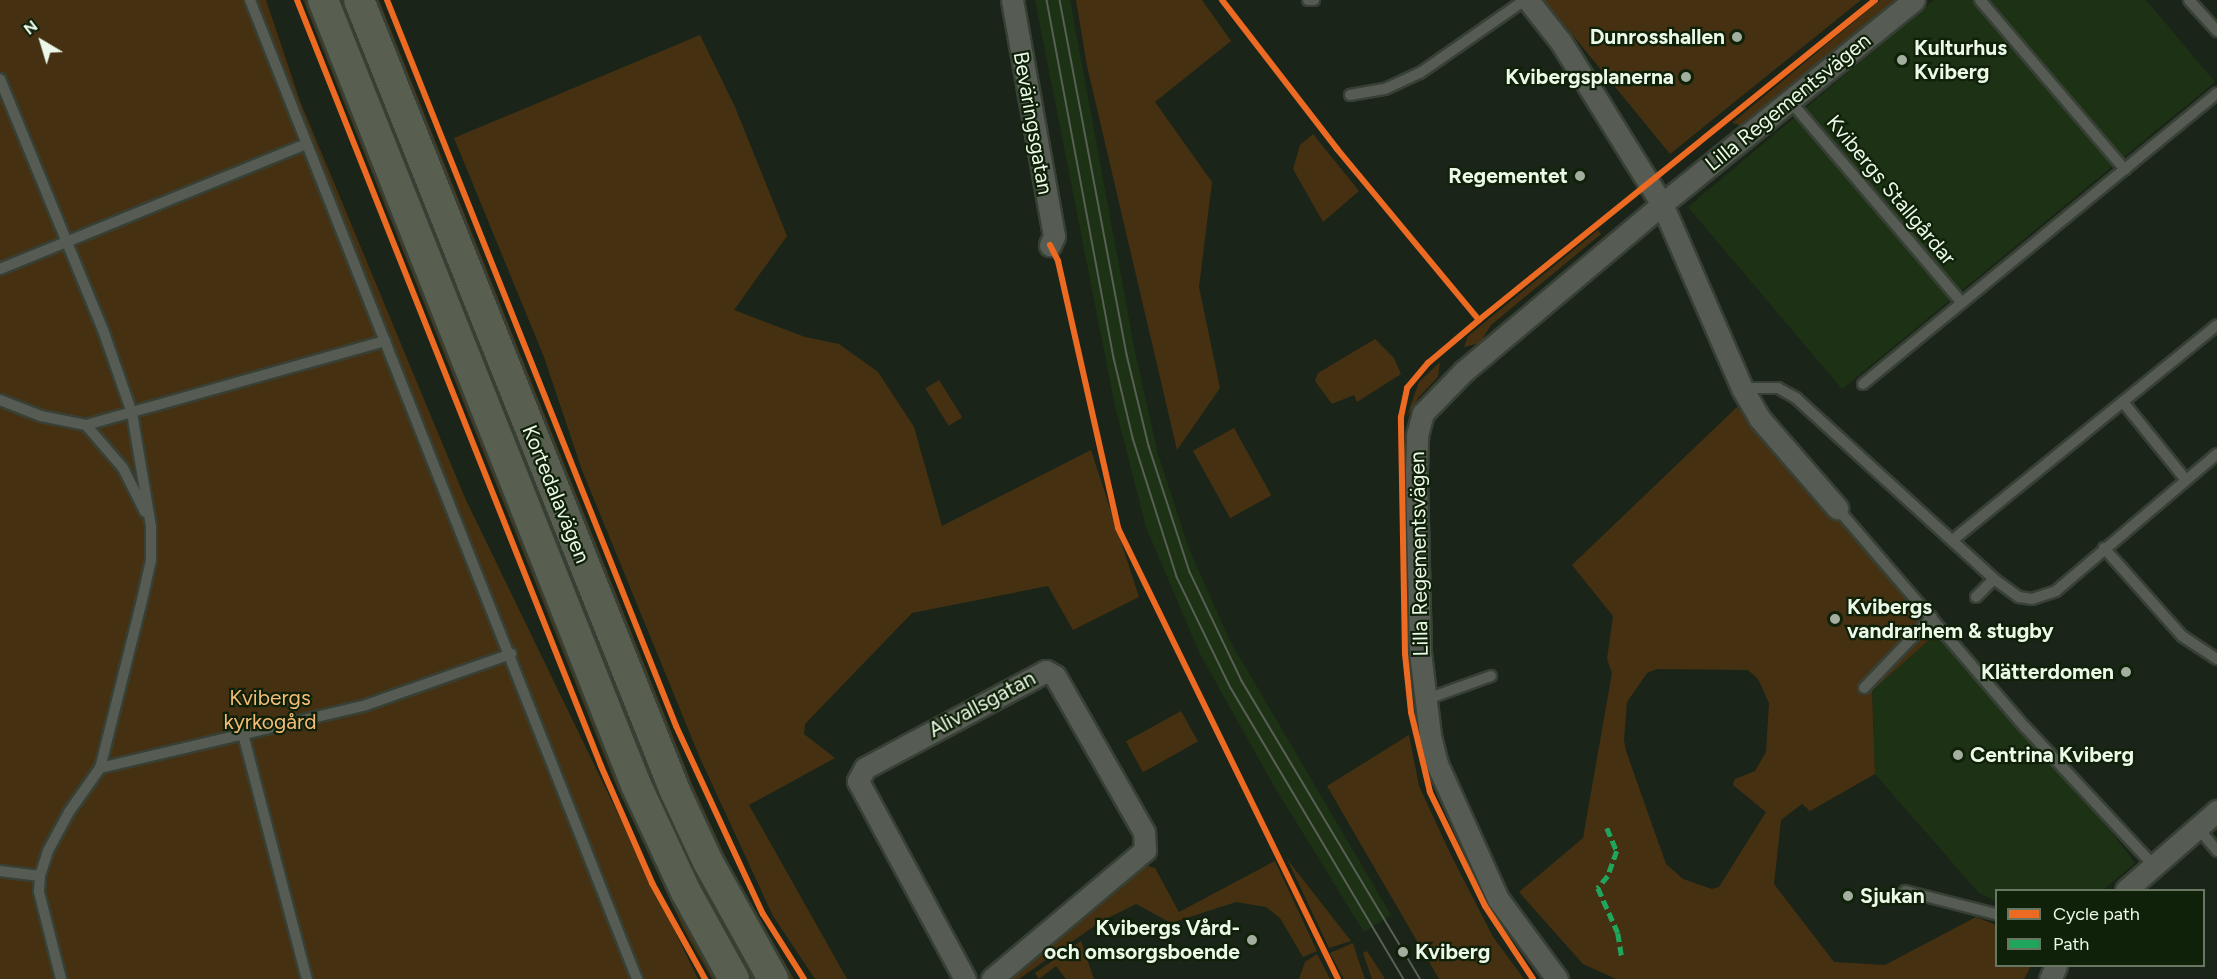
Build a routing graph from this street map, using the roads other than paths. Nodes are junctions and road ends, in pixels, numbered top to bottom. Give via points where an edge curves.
1 (250, 0) edge
2 (322, 0) edge
3 (359, 0) edge
4 (1012, 0) edge
5 (1308, 0) edge
6 (1314, 0) edge
7 (1526, 0) edge
8 (1914, 0) edge
9 (1980, 0) edge
10 (2189, 0) edge
11 (2217, 31) edge
12 (0, 79) edge
13 (2217, 93) edge
14 (1350, 95) dead end
15 (1791, 102) junction
16 (307, 144) junction
17 (2125, 170) junction
18 (1662, 204) junction
19 (65, 243) junction
20 (1050, 245) dead end
21 (0, 269) edge
22 (1961, 302) junction
23 (2217, 325) edge
24 (385, 341) junction
25 (1863, 384) dead end
26 (1742, 388) junction
27 (0, 400) edge
28 (2123, 402) junction
29 (132, 413) junction
30 (86, 425) junction
31 (2217, 454) edge
32 (2186, 480) junction
33 (1837, 508) joint
34 (151, 526) junction
35 (1954, 539) junction
36 (2104, 548) junction
37 (1994, 579) junction
38 (1976, 597) dead end
39 (1932, 617) junction
40 (511, 654) junction
41 (2217, 659) edge
42 (1491, 676) dead end
43 (1863, 688) dead end
44 (1424, 700) junction
45 (243, 734) junction
46 (100, 768) junction
47 (2217, 811) edge
48 (2198, 828) junction
49 (2217, 851) edge
50 (2154, 866) junction
51 (0, 871) edge
52 (40, 876) junction
53 (2128, 889) edge
54 (1905, 891) dead end
55 (1995, 914) edge
56 (62, 979) edge
57 (307, 979) edge
58 (637, 979) edge
59 (734, 979) edge
60 (773, 979) edge
61 (965, 979) edge
62 (992, 979) edge
63 (1557, 979) edge

1 - 16 lane
2 - 59 main road, Kortedalavägen via 644,804 690,901
3 - 60 main road, Kortedalavägen via 675,791 727,899
4 - 20 street, Beväringsgatan via 1054,236
5 - 6 lane
7 - 14 lane via 1420,73 1384,89
7 - 18 street via 1561,42
8 - 15 street, Lilla Regementsvägen
9 - 17 lane
10 - 11 lane
12 - 19 lane
13 - 17 lane
15 - 18 street, Lilla Regementsvägen
15 - 22 lane, Kvibergs Stallgårdar
16 - 19 lane
16 - 24 lane
17 - 22 lane
18 - 26 street
18 - 44 street, Lilla Regementsvägen via 1464,371 1423,413 1417,435 1416,471
19 - 21 lane
19 - 29 lane via 103,330
22 - 25 lane
23 - 28 lane
24 - 29 lane
24 - 40 lane
26 - 33 street via 1760,419
26 - 35 lane via 1778,388 1796,398
27 - 30 lane via 41,416
28 - 32 lane
28 - 35 lane
29 - 30 lane
29 - 34 lane
30 - 34 lane via 123,468
31 - 32 lane
32 - 36 lane
33 - 39 lane
34 - 46 lane via 151,560
35 - 37 lane
36 - 37 lane via 2056,591 2042,598 2019,597
36 - 41 lane via 2182,636
37 - 38 lane
39 - 43 lane
39 - 50 lane via 2025,727
40 - 45 lane via 366,705
40 - 58 lane
42 - 44 lane
44 - 63 street, Lilla Regementsvägen via 1437,764 1498,899
45 - 46 lane
45 - 57 lane
46 - 52 lane via 69,812 48,851
47 - 48 street
48 - 49 lane
48 - 50 street
50 - 53 street
51 - 52 lane
52 - 56 lane via 39,892
54 - 55 lane
61 - 62 street, Alivallsgatan via 858,781 865,768 1046,671 1055,676 1144,832 1145,850

